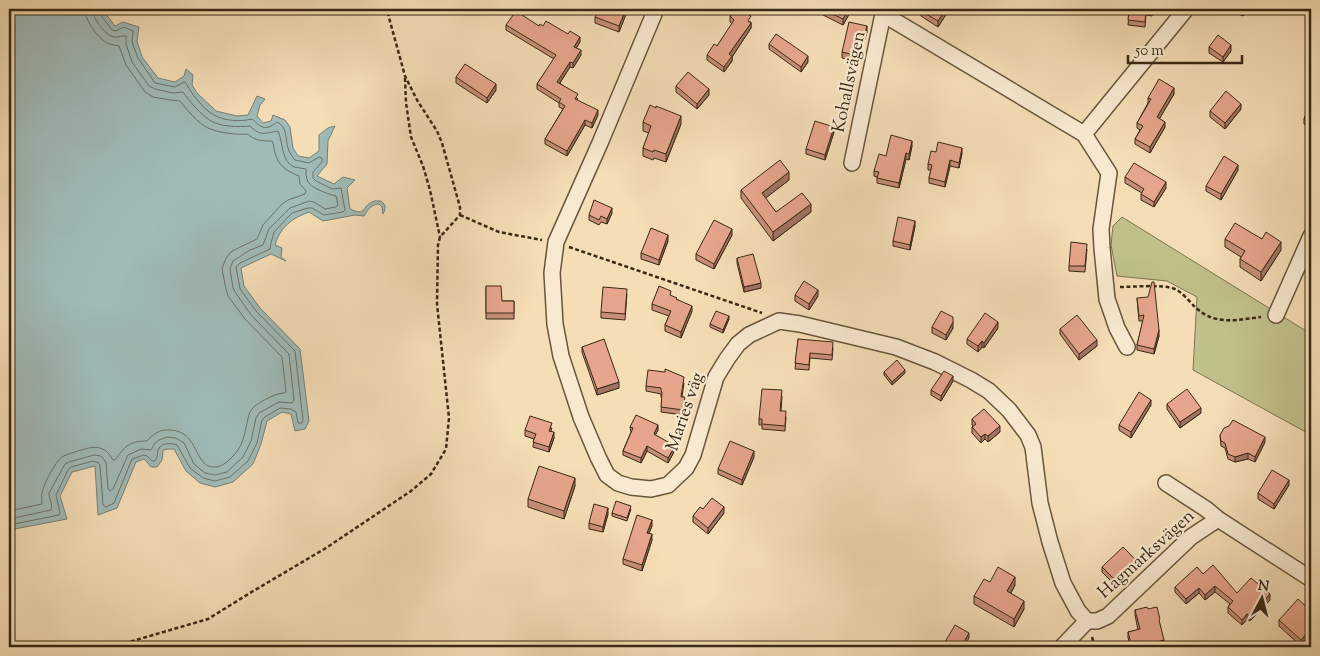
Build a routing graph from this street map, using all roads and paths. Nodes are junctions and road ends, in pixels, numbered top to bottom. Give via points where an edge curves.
1 (167, 9) edge
2 (379, 9) edge
3 (394, 9) edge
4 (656, 9) edge
5 (1186, 9) edge
6 (884, 11) edge
7 (152, 14) dead end
8 (388, 14) junction
9 (405, 76) junction
10 (1084, 134) junction
11 (852, 163) dead end
12 (460, 215) junction
13 (1311, 236) edge
14 (440, 237) junction
15 (556, 242) junction
16 (1106, 287) junction
17 (1276, 315) joint
18 (779, 321) junction
19 (1127, 347) dead end
20 (1166, 483) dead end
21 (1218, 519) junction
22 (1311, 579) edge
23 (1088, 622) junction
24 (112, 647) edge
25 (1062, 647) edge

1 - 7 path
2 - 8 path
3 - 8 path
4 - 15 street, Maries väg
5 - 10 street
6 - 10 street
6 - 11 street, Kohallsvägen
8 - 9 path
9 - 12 path via 442,143
9 - 14 path via 411,136 428,182
10 - 16 street via 1109,173 1101,230
12 - 14 path
12 - 15 path via 499,232
13 - 17 street
14 - 24 path via 437,253 438,304 449,418 446,449 431,474 326,548 208,618
15 - 18 path via 759,311
15 - 18 street, Maries väg via 552,274 561,356 580,417 607,475 618,483 652,490 668,485 686,468 699,437 716,377 727,358 749,335
16 - 17 path via 1164,286 1176,289 1199,311 1225,321
16 - 19 street via 1111,311
18 - 23 street via 888,345 935,362 989,391 1009,410 1028,435 1032,447 1040,503 1063,583
20 - 21 street
21 - 22 street, Hagmarksvägen
21 - 23 street, Hagmarksvägen via 1191,537 1108,616
23 - 25 street, Hagmarksvägen

